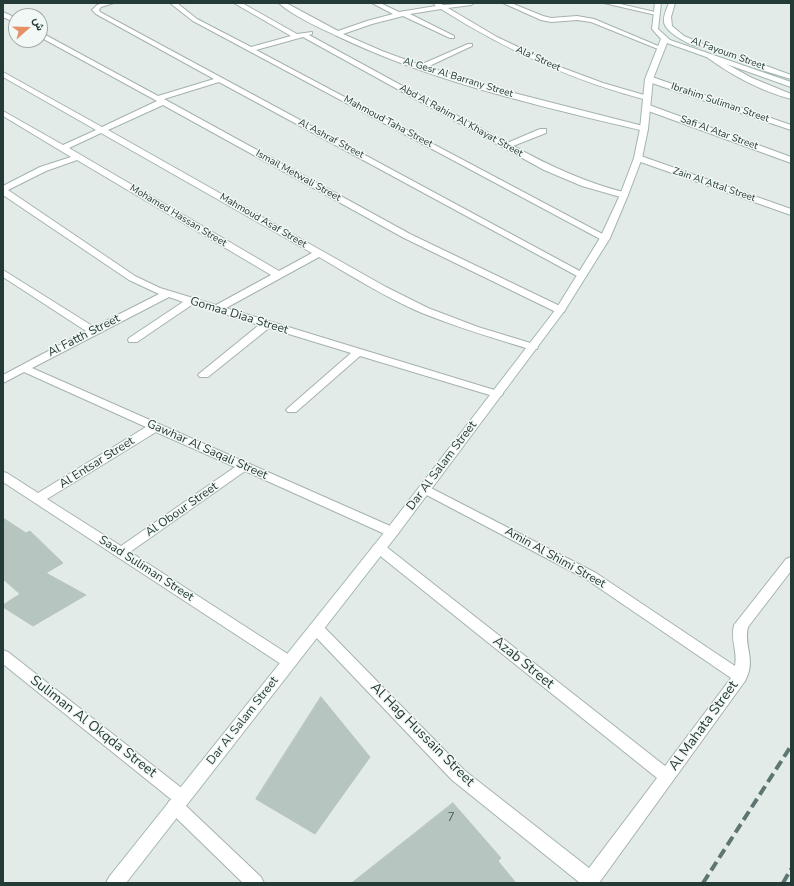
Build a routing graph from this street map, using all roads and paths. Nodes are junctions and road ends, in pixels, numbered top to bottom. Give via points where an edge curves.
1 (110, 3) edge
2 (173, 3) edge
3 (237, 3) edge
4 (282, 3) edge
5 (375, 3) edge
6 (471, 3) edge
7 (506, 3) edge
8 (606, 3) edge
9 (658, 3) edge
10 (672, 3) edge
11 (439, 5) edge
12 (656, 13) junction
13 (400, 14) junction
14 (327, 29) junction
15 (337, 34) junction
16 (300, 36) junction
17 (452, 37) dead end
18 (48, 38) edge
19 (666, 39) junction
20 (470, 45) dead end
21 (250, 49) junction
22 (710, 57) junction
23 (419, 68) junction
24 (3, 74) edge
25 (788, 76) edge
26 (220, 79) junction
27 (649, 79) junction
28 (791, 85) edge
29 (791, 97) edge
30 (160, 100) junction
31 (647, 102) junction
32 (3, 113) edge
33 (791, 128) edge
34 (644, 129) junction
35 (102, 130) junction
36 (543, 131) dead end
37 (506, 146) junction
38 (63, 148) junction
39 (78, 157) junction
40 (638, 158) junction
41 (791, 160) edge
42 (3, 190) edge
43 (624, 195) junction
44 (791, 212) edge
45 (605, 238) junction
46 (319, 253) junction
47 (3, 272) edge
48 (582, 274) junction
49 (278, 275) junction
50 (167, 294) junction
51 (191, 301) junction
52 (217, 309) junction
53 (560, 310) junction
54 (267, 324) junction
55 (93, 331) junction
56 (133, 340) dead end
57 (533, 347) junction
58 (358, 352) junction
59 (22, 368) junction
60 (204, 375) dead end
61 (3, 380) edge
62 (497, 394) junction
63 (292, 410) dead end
64 (156, 427) junction
65 (244, 466) junction
66 (3, 476) edge
67 (425, 489) junction
68 (38, 499) junction
69 (392, 532) junction
70 (380, 548) junction
71 (120, 553) junction
72 (791, 562) edge
73 (316, 628) junction
74 (3, 656) edge
75 (289, 662) junction
76 (740, 677) junction
77 (667, 777) junction
78 (179, 802) junction
79 (590, 882) edge
80 (115, 883) edge
81 (255, 883) edge

1 - 26 street, Al Ashraf Street via 95,10
2 - 21 street, Mahmoud Taha Street via 195,20
3 - 16 street, Abd Al Rahim Al Khayat Street
4 - 14 street, Al Gesr Al Barrany Street
5 - 13 street
6 - 11 street
7 - 19 street via 540,18 592,20
8 - 12 street
9 - 12 street
10 - 19 street
11 - 13 street
11 - 31 street, Ala' Street via 481,31 555,67
12 - 19 street via 655,29
13 - 15 street
13 - 17 street
14 - 15 street, Al Gesr Al Barrany Street
14 - 16 street
15 - 23 street, Al Gesr Al Barrany Street
16 - 21 street
16 - 37 street, Abd Al Rahim Al Khayat Street
18 - 30 street, Ismail Metwali Street
19 - 22 street, Al Fayoum Street
19 - 25 street, Al Fayoum Street via 696,44
19 - 27 street, Dar Al Salam Street
20 - 23 street
21 - 45 street, Mahmoud Taha Street
22 - 28 street, Al Fayoum Street
22 - 29 street via 753,83
23 - 34 street, Al Gesr Al Barrany Street via 551,106
24 - 35 street, Mahmoud Asaf Street
26 - 30 street
26 - 48 street, Al Ashraf Street
27 - 31 street, Dar Al Salam Street
27 - 33 street, Ibrahim Suliman Street
30 - 35 street
30 - 53 street, Ismail Metwali Street via 407,236
31 - 34 street, Dar Al Salam Street
31 - 41 street, Safi Al Atar Street
32 - 38 street, Mohamed Hassan Street
34 - 40 street, Dar Al Salam Street
35 - 38 street
35 - 46 street, Mahmoud Asaf Street
36 - 37 street
37 - 43 street, Abd Al Rahim Al Khayat Street via 569,179
38 - 39 street, Mohamed Hassan Street
39 - 42 street via 43,169
39 - 49 street, Mohamed Hassan Street
40 - 43 street, Dar Al Salam Street
40 - 44 street, Zain Al Attal Street
42 - 50 street, Gomaa Diaa Street via 132,278
43 - 45 street, Dar Al Salam Street
45 - 48 street, Dar Al Salam Street
46 - 49 street
46 - 57 street, Mahmoud Asaf Street via 424,310
47 - 55 street
48 - 53 street, Dar Al Salam Street
49 - 52 street
50 - 51 street, Gomaa Diaa Street
50 - 55 street, Al Fatth Street
51 - 52 street, Gomaa Diaa Street
51 - 56 street
52 - 54 street, Gomaa Diaa Street
53 - 57 street, Dar Al Salam Street
54 - 58 street, Gomaa Diaa Street
54 - 60 street
55 - 59 street, Al Fatth Street
57 - 62 street, Dar Al Salam Street
58 - 62 street, Gomaa Diaa Street
58 - 63 street
59 - 61 street, Al Fatth Street
59 - 64 street, Gawhar Al Saqali Street
62 - 67 street, Dar Al Salam Street
64 - 65 street, Gawhar Al Saqali Street
64 - 68 street, Al Entsar Street
65 - 69 street, Gawhar Al Saqali Street
65 - 71 street, Al Obour Street
66 - 68 street, Saad Suliman Street
67 - 69 street, Dar Al Salam Street
67 - 76 street, Amin Al Shimi Street via 591,576
68 - 71 street, Saad Suliman Street
69 - 70 street, Dar Al Salam Street
70 - 73 street, Dar Al Salam Street
70 - 77 street, Azab Street
71 - 75 street, Saad Suliman Street
72 - 76 street, Al Mahata Street via 742,625 738,634 743,655
73 - 75 street, Dar Al Salam Street
73 - 79 street, Al Hag Hussain Street via 458,775
74 - 78 street, Suliman Al Okqda Street
75 - 78 street, Dar Al Salam Street
76 - 77 street, Al Mahata Street
77 - 79 street, Al Mahata Street
78 - 80 street, Dar Al Salam Street
78 - 81 street, Suliman Al Okqda Street

